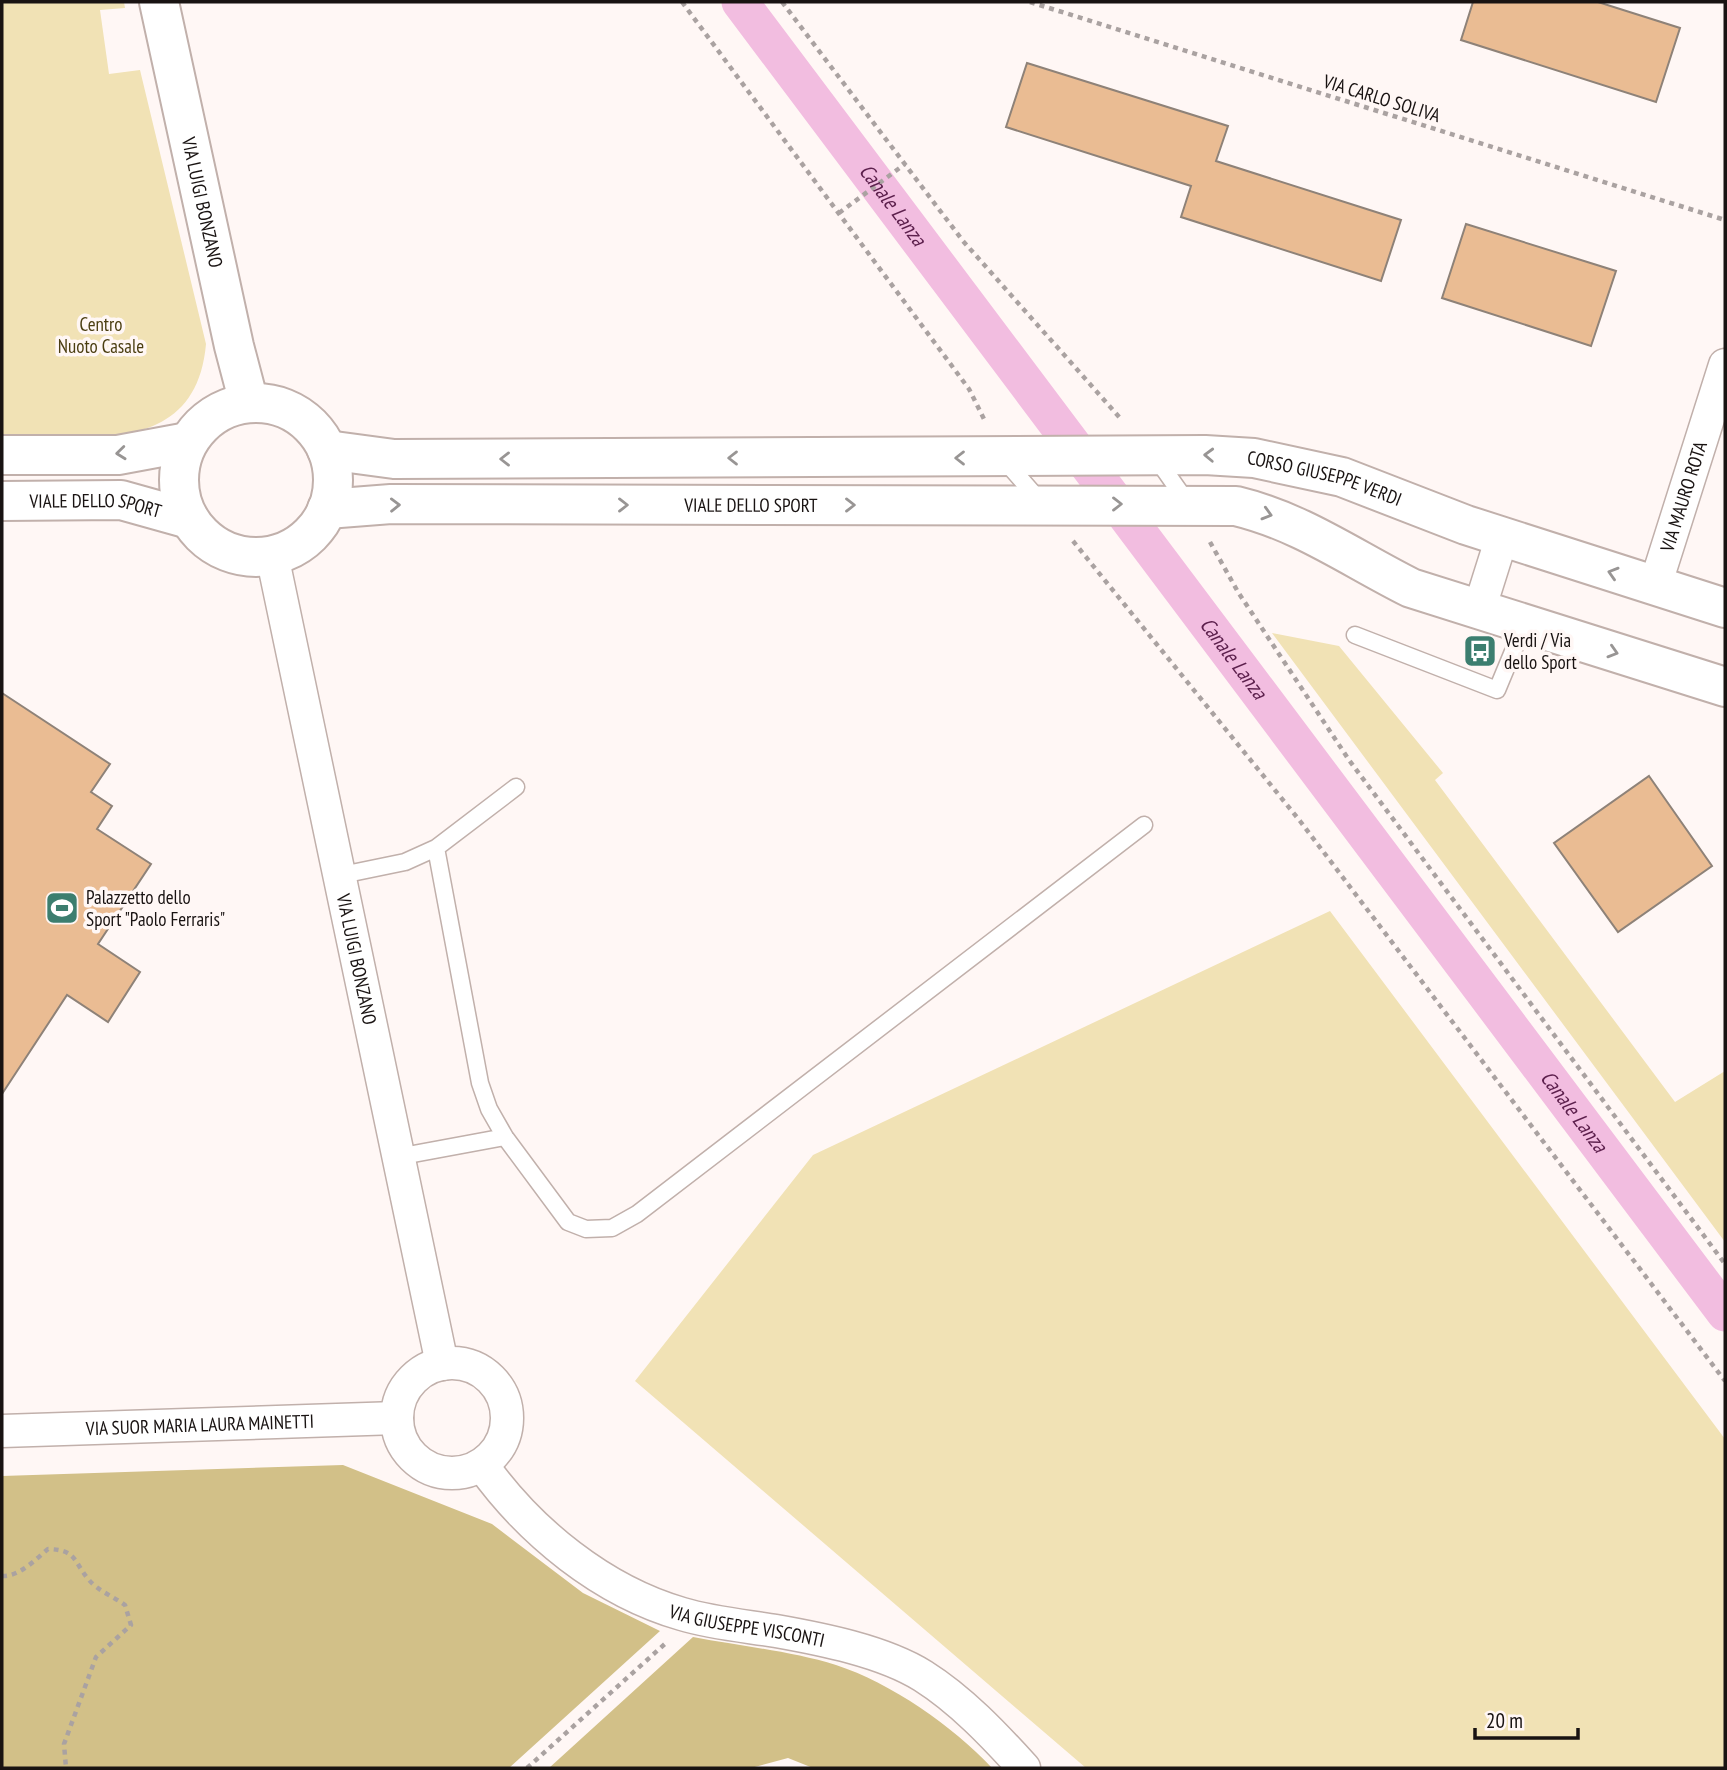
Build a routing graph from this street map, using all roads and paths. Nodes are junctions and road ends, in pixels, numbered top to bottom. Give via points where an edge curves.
1 (159, 2) edge
2 (682, 2) edge
3 (782, 2) edge
4 (1030, 2) edge
5 (905, 164) junction
6 (839, 213) junction
7 (1725, 220) edge
8 (1725, 365) edge
9 (249, 403) junction
10 (188, 442) junction
11 (327, 450) junction
12 (2, 455) edge
13 (1148, 456) junction
14 (1015, 457) junction
15 (2, 501) edge
16 (1182, 504) junction
17 (1052, 505) junction
18 (327, 509) junction
19 (189, 519) junction
20 (1502, 537) junction
21 (272, 555) junction
22 (1655, 586) junction
23 (1725, 608) edge
24 (1479, 610) junction
25 (1524, 625) junction
26 (1355, 635) dead end
27 (1725, 687) edge
28 (516, 787) dead end
29 (1144, 825) dead end
30 (436, 848) junction
31 (337, 876) junction
32 (505, 1137) junction
33 (397, 1157) junction
34 (1725, 1264) edge
35 (442, 1364) junction
36 (1725, 1381) edge
37 (397, 1418) junction
38 (2, 1431) edge
39 (482, 1465) junction
40 (2, 1576) edge
41 (683, 1615) junction
42 (66, 1768) edge
43 (527, 1768) edge
44 (1024, 1768) edge

1 - 9 street, VIA LUIGI BONZANO
2 - 6 path
3 - 5 path
4 - 7 path, VIA CARLO SOLIVA
5 - 6 path
5 - 13 path via 963,240
6 - 14 path
8 - 22 street, VIA MAURO ROTA
9 - 10 street via 225,409 204,423
9 - 11 street via 273,405 296,414 315,430
10 -> 12 street via 118,455
10 - 19 street via 180,467 179,494
14 -> 11 street via 394,459
11 - 18 street via 333,490
13 - 14 street
13 - 16 lane
20 -> 13 street, CORSO GIUSEPPE VERDI via 1342,477 1300,467 1254,458
14 - 17 lane
15 - 19 street, VIALE DELLO SPORT via 121,500
17 -> 16 street, VIALE DELLO SPORT
16 -> 24 street via 1236,506 1274,515 1411,588
16 - 34 path via 1349,760
18 -> 17 street, VIALE DELLO SPORT via 391,504
17 - 36 path via 1300,821
18 - 21 street via 314,531 295,547
19 - 21 street via 204,538 225,551 248,557
22 -> 20 street, CORSO GIUSEPPE VERDI
20 - 24 street
21 - 31 street, VIA LUIGI BONZANO
22 - 23 street, CORSO GIUSEPPE VERDI
24 - 25 street
25 - 26 lane via 1497,690
25 -> 27 street
28 - 30 lane
29 - 32 lane via 638,1214 612,1228 586,1229 568,1222
30 - 31 lane via 405,863
30 - 32 lane via 481,1083
31 - 33 street, VIA LUIGI BONZANO
32 - 33 lane
33 - 35 street, VIA LUIGI BONZANO
35 - 37 street via 424,1371 410,1384 400,1399
35 - 39 street via 479,1370 504,1398 508,1416 505,1435
37 - 38 street, VIA SUOR MARIA LAURA MAINETTI
37 - 39 street via 400,1435 419,1462 450,1473
39 - 41 street, VIA GIUSEPPE VISCONTI via 505,1497 587,1570 637,1598
40 - 42 path via 33,1562 48,1549 65,1550 90,1581 125,1605 131,1625 96,1657 64,1744
41 - 43 path via 673,1637
41 - 44 street, VIA GIUSEPPE VISCONTI via 842,1643 922,1675 989,1729

